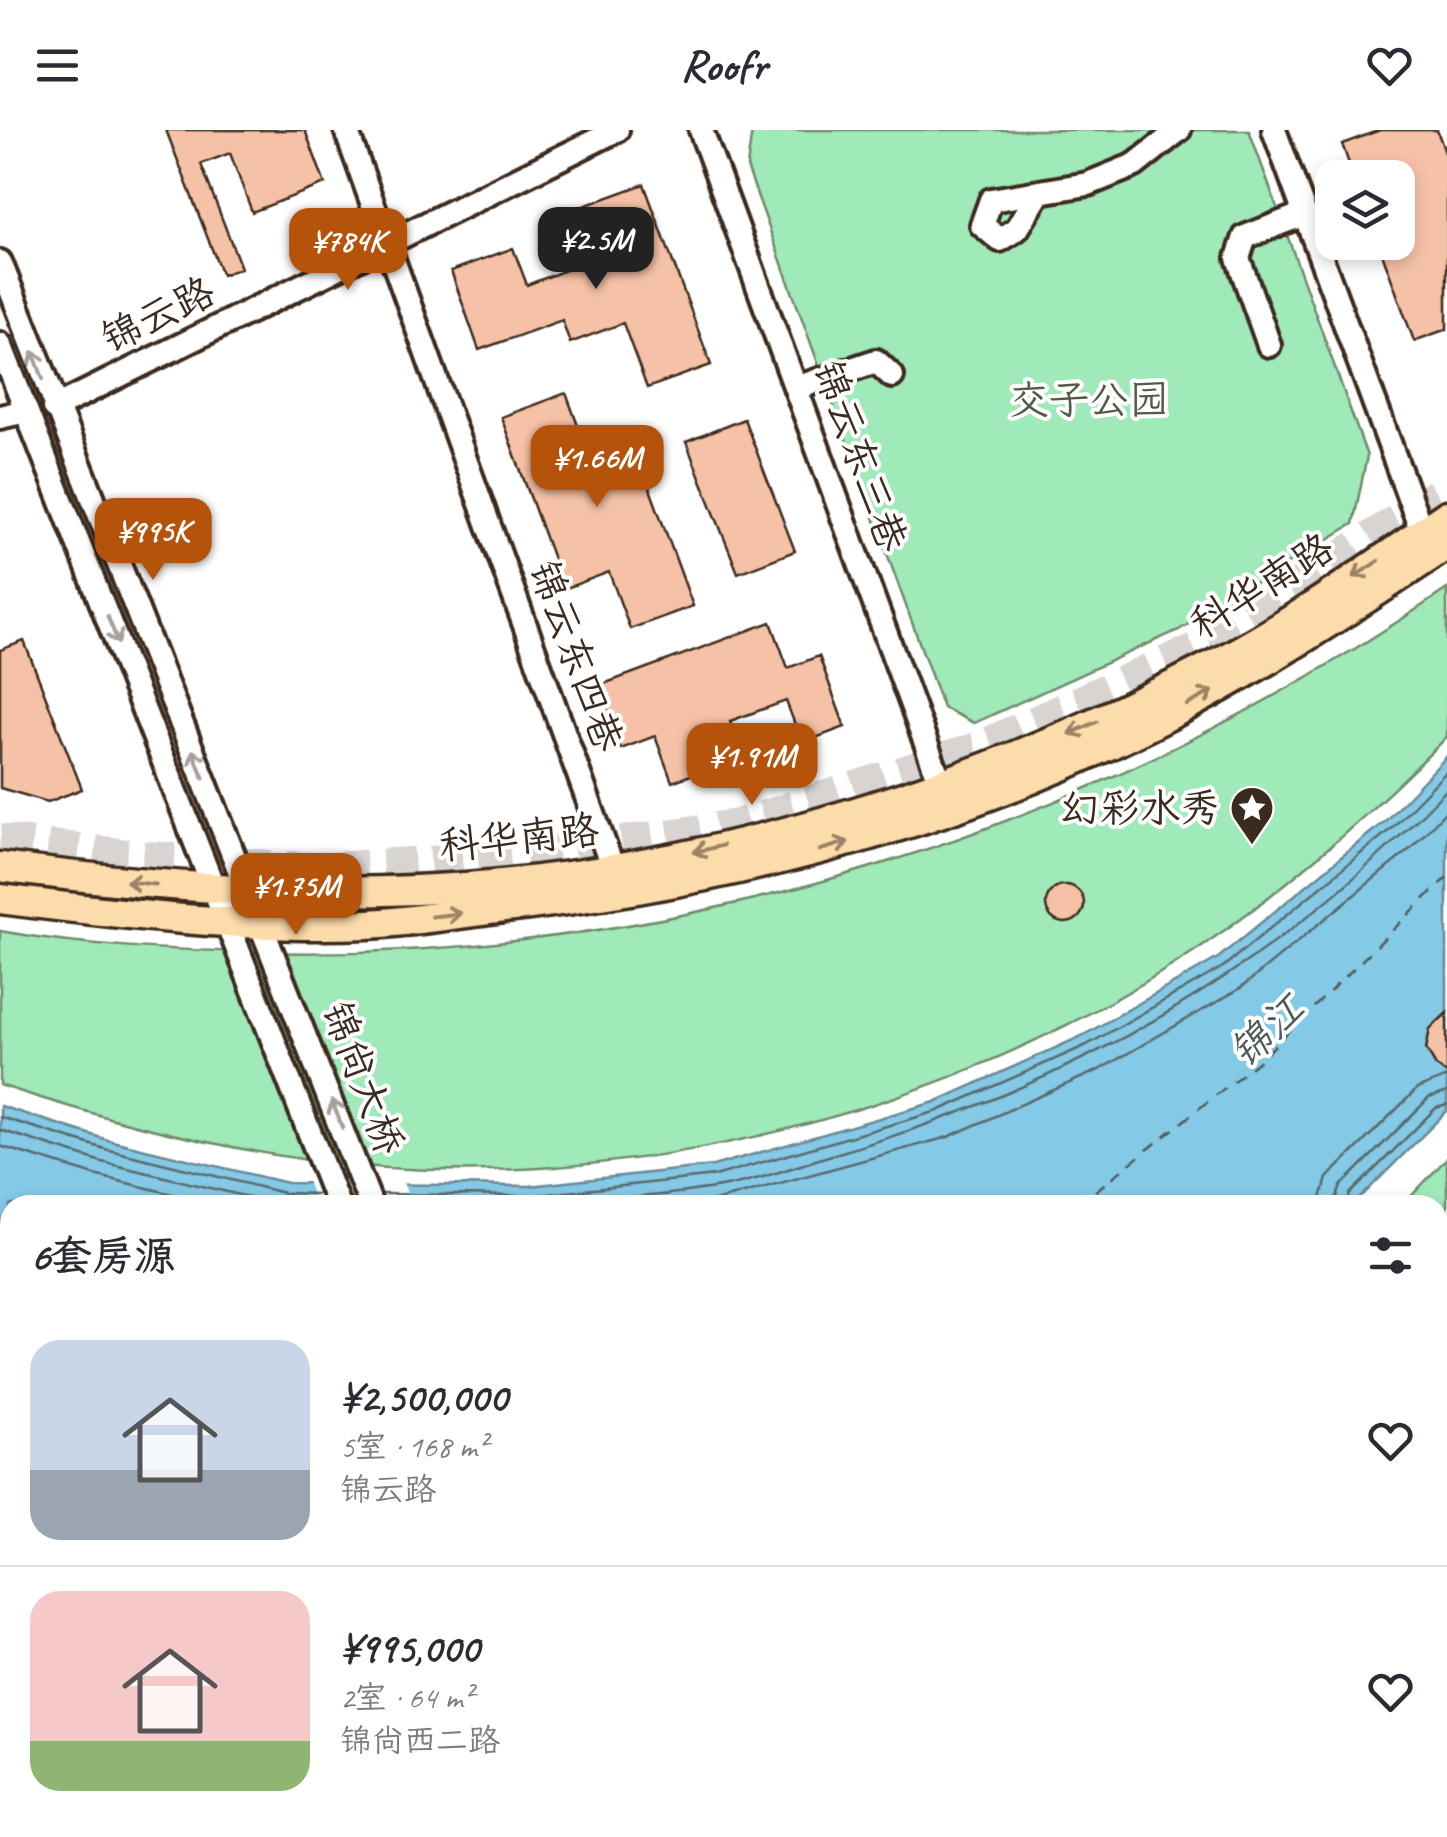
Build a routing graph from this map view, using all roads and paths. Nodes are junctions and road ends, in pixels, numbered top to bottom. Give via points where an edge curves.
1 (346, 130) edge
2 (617, 130) edge
3 (701, 130) edge
4 (1178, 130) edge
5 (1274, 130) edge
6 (1038, 193) dead end
7 (1304, 214) junction
8 (387, 244) junction
9 (0, 262) edge
10 (0, 344) edge
11 (1269, 345) dead end
12 (892, 376) dead end
13 (796, 388) junction
14 (54, 408) junction
15 (26, 411) junction
16 (0, 417) edge
17 (1447, 515) edge
18 (1435, 538) edge
19 (945, 795) junction
20 (0, 866) edge
21 (613, 869) junction
22 (215, 886) junction
23 (248, 888) junction
24 (0, 899) edge
25 (228, 920) junction
26 (259, 920) junction
27 (334, 1195) edge
28 (367, 1195) edge

1 - 8 street, 锦云东四巷
2 - 8 street, 锦云路
3 - 13 street, 锦云东三巷
4 - 6 street via 1135,165 1088,184
5 - 7 street
7 - 11 street via 1245,237 1240,245 1238,258
7 - 18 street
8 - 14 street, 锦云路
8 - 21 street, 锦云东四巷
14 -> 9 street, 锦尚大桥
10 - 15 street, 锦尚大桥
12 - 13 street via 876,362
13 - 19 street, 锦云东三巷
23 -> 14 street, 锦尚大桥
15 - 16 street
15 -> 22 street, 锦尚大桥
17 - 18 main road, 科华南路
18 - 19 main road, 科华南路 via 1295,646 1153,724 1024,782
19 -> 21 main road, 科华南路
26 -> 19 main road, 科华南路 via 368,924 659,886 772,865
22 -> 20 main road, 科华南路
21 - 23 main road, 科华南路 via 490,885 351,892
22 - 23 main road, 科华南路
22 - 25 street, 锦尚大桥
23 - 26 street, 锦尚大桥
24 - 25 main road, 科华南路
25 - 26 main road, 科华南路
25 - 27 street, 锦尚大桥
28 -> 26 street, 锦尚大桥

